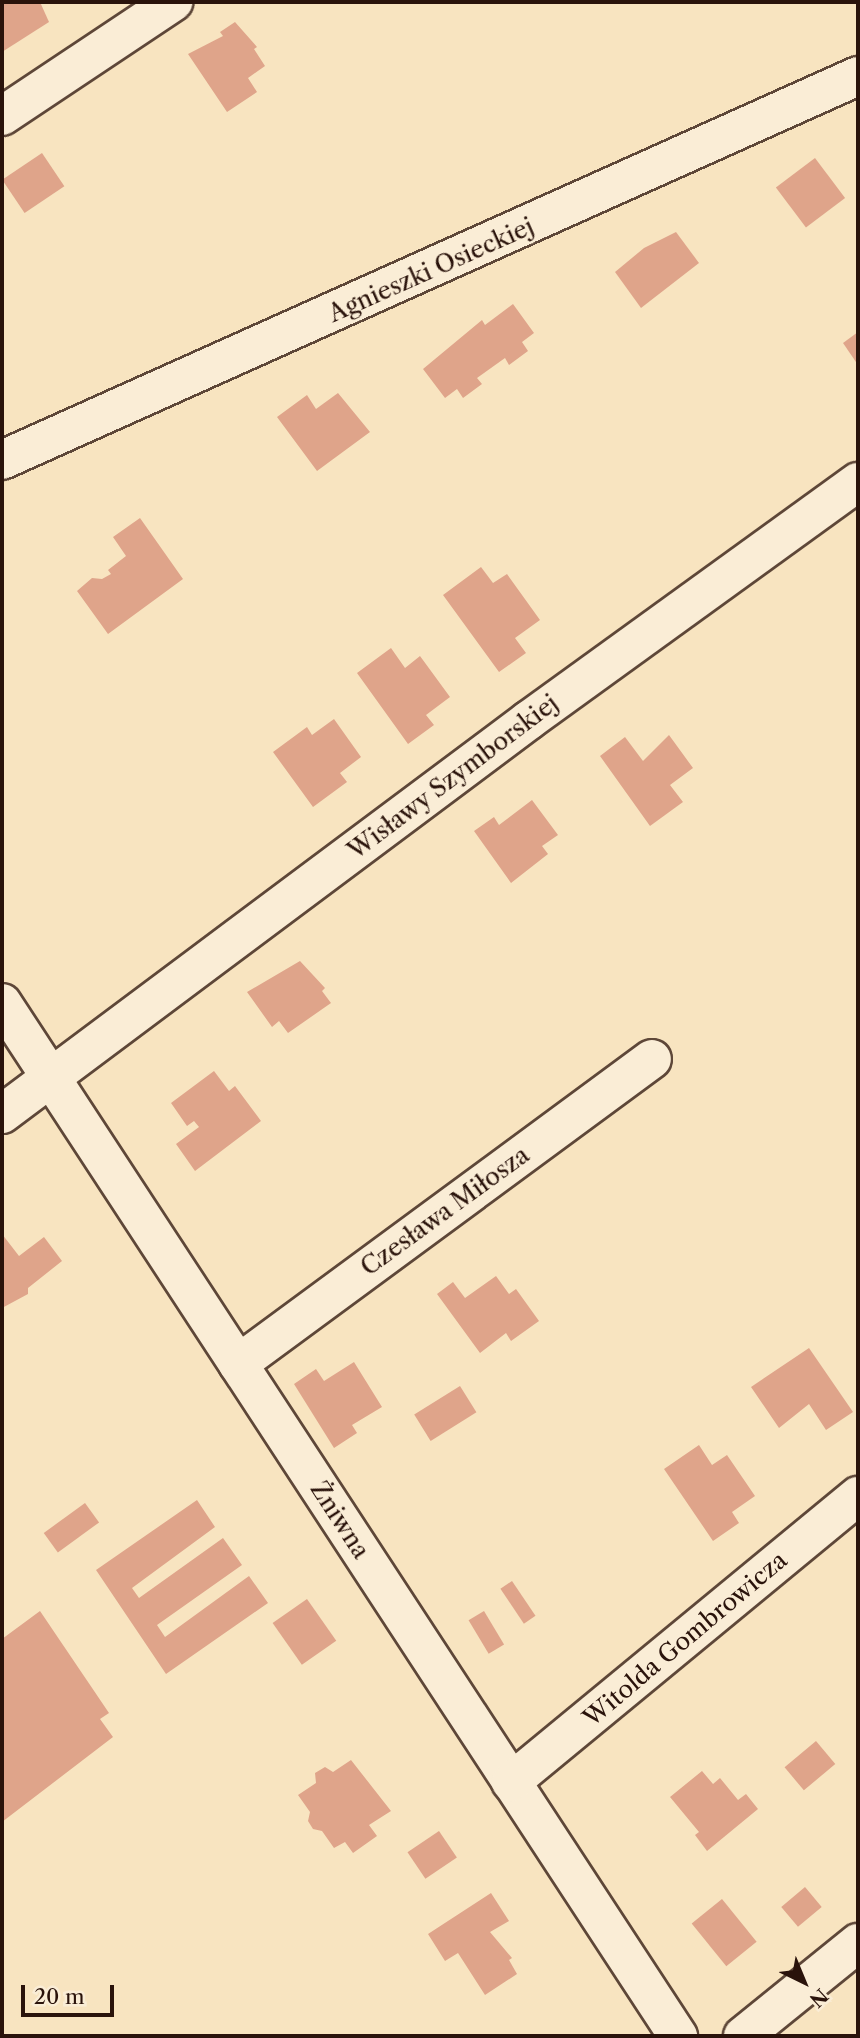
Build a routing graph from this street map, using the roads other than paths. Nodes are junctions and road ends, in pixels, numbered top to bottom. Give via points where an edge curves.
1 (173, 2) edge
2 (858, 76) edge
3 (2, 116) edge
4 (2, 460) edge
5 (858, 482) edge
6 (2, 1003) edge
7 (652, 1059) dead end
8 (50, 1077) junction
9 (2, 1114) edge
10 (238, 1364) junction
11 (858, 1496) edge
12 (511, 1782) junction
13 (858, 1943) edge
14 (678, 2036) edge
15 (743, 2036) edge

1 - 3 street
2 - 4 street, Agnieszki Osieckiej
5 - 8 street, Wisławy Szymborskiej
6 - 8 street, Żniwna
7 - 10 street, Czesława Miłosza
8 - 9 street, Wisławy Szymborskiej
8 - 10 street, Żniwna
10 - 12 street, Żniwna
11 - 12 street, Witolda Gombrowicza
12 - 14 street, Żniwna
13 - 15 street

